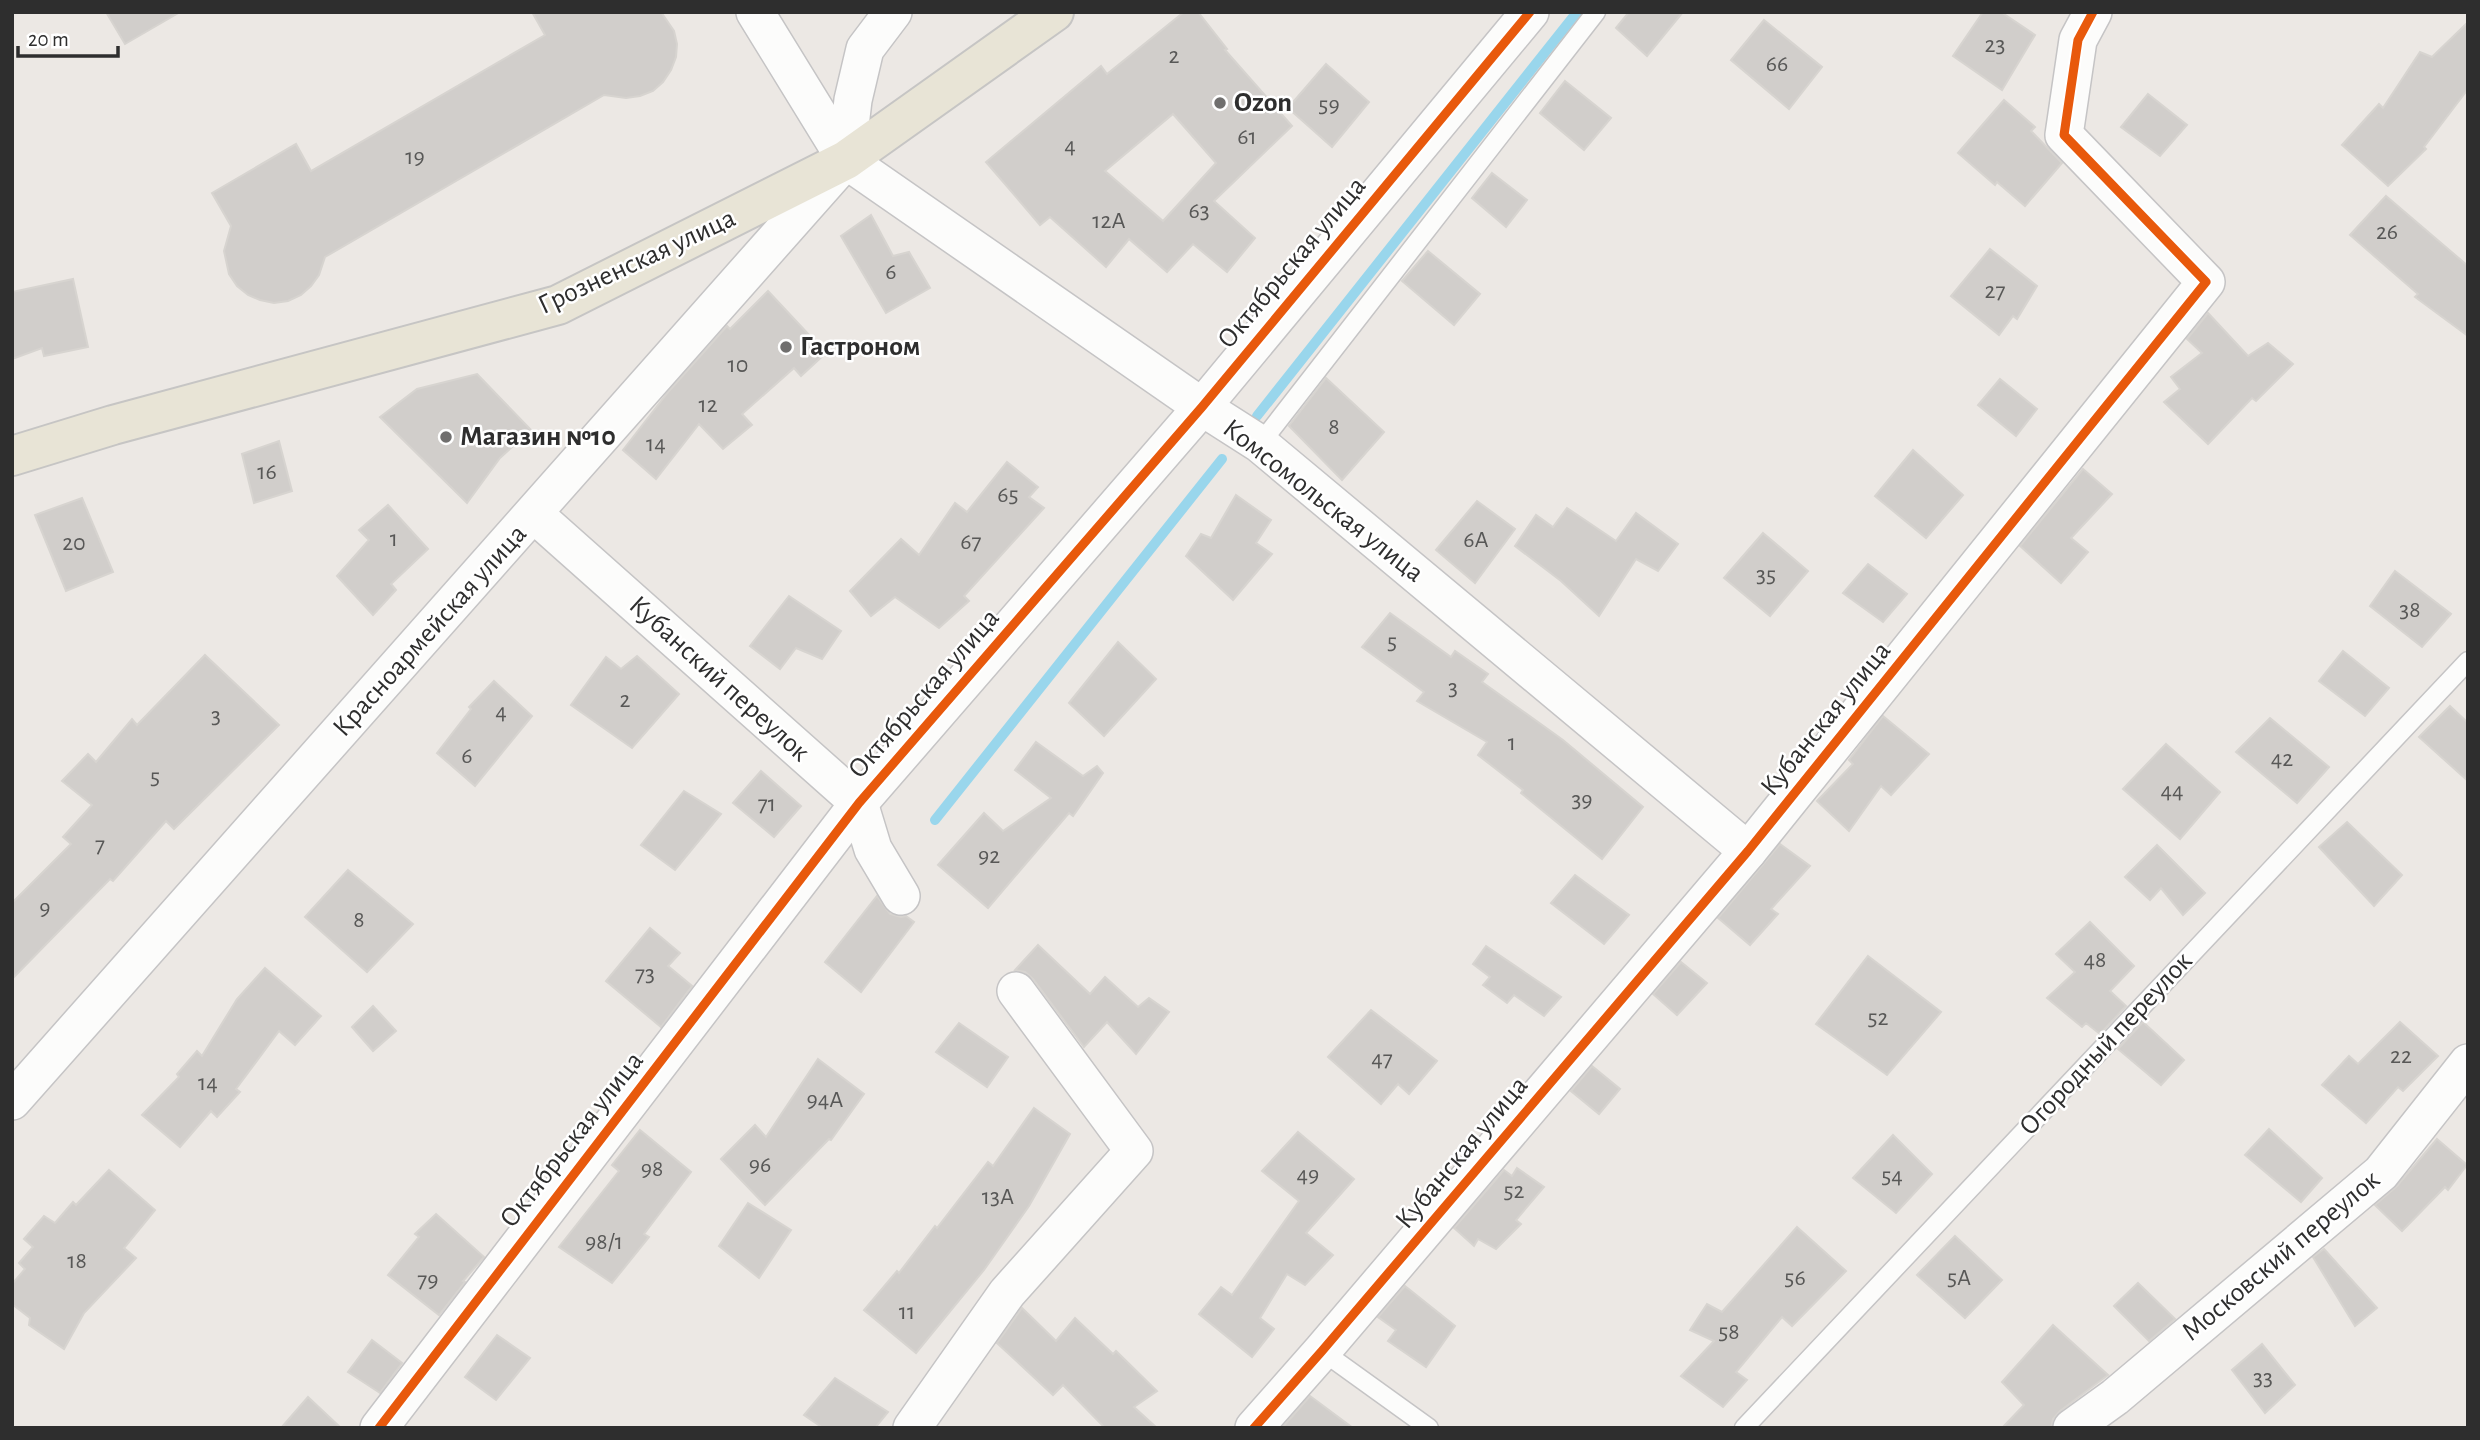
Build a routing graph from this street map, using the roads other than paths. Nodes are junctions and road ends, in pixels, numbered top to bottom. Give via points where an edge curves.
1 (755, 12) edge
2 (893, 12) edge
3 (1054, 12) edge
4 (1530, 12) edge
5 (1596, 12) edge
6 (2093, 12) edge
7 (846, 160) junction
8 (1202, 407) junction
9 (1260, 443) junction
10 (12, 456) edge
11 (534, 514) junction
12 (2468, 661) edge
13 (859, 803) junction
14 (1748, 851) junction
15 (901, 897) dead end
16 (1016, 991) dead end
17 (2468, 1063) edge
18 (12, 1101) edge
19 (1322, 1351) junction
20 (379, 1428) edge
21 (912, 1428) edge
22 (1254, 1428) edge
23 (1429, 1428) edge
24 (1744, 1428) edge
25 (2072, 1428) edge

1 - 7 street, Комсомольская улица
2 - 7 street via 865,48
3 - 7 main road, Грозненская улица
4 - 8 street, Октябрьская улица
5 - 9 lane
6 - 14 street, Кубанская улица via 2078,40 2064,135 2206,282
7 - 8 street, Комсомольская улица
7 - 10 main road, Грозненская улица via 558,305
7 - 11 street, Красноармейская улица
8 - 9 street, Комсомольская улица
8 - 13 street, Октябрьская улица
9 - 14 street, Комсомольская улица
11 - 13 street, Кубанский переулок
11 - 18 street, Красноармейская улица
12 - 24 lane, Огородный переулок
13 - 15 street via 873,849
13 - 20 street, Октябрьская улица
14 - 19 street, Кубанская улица
16 - 21 street via 1134,1151 1007,1293
17 - 25 street, Московский переулок via 2381,1173
19 - 22 street, Кубанская улица
19 - 23 lane

